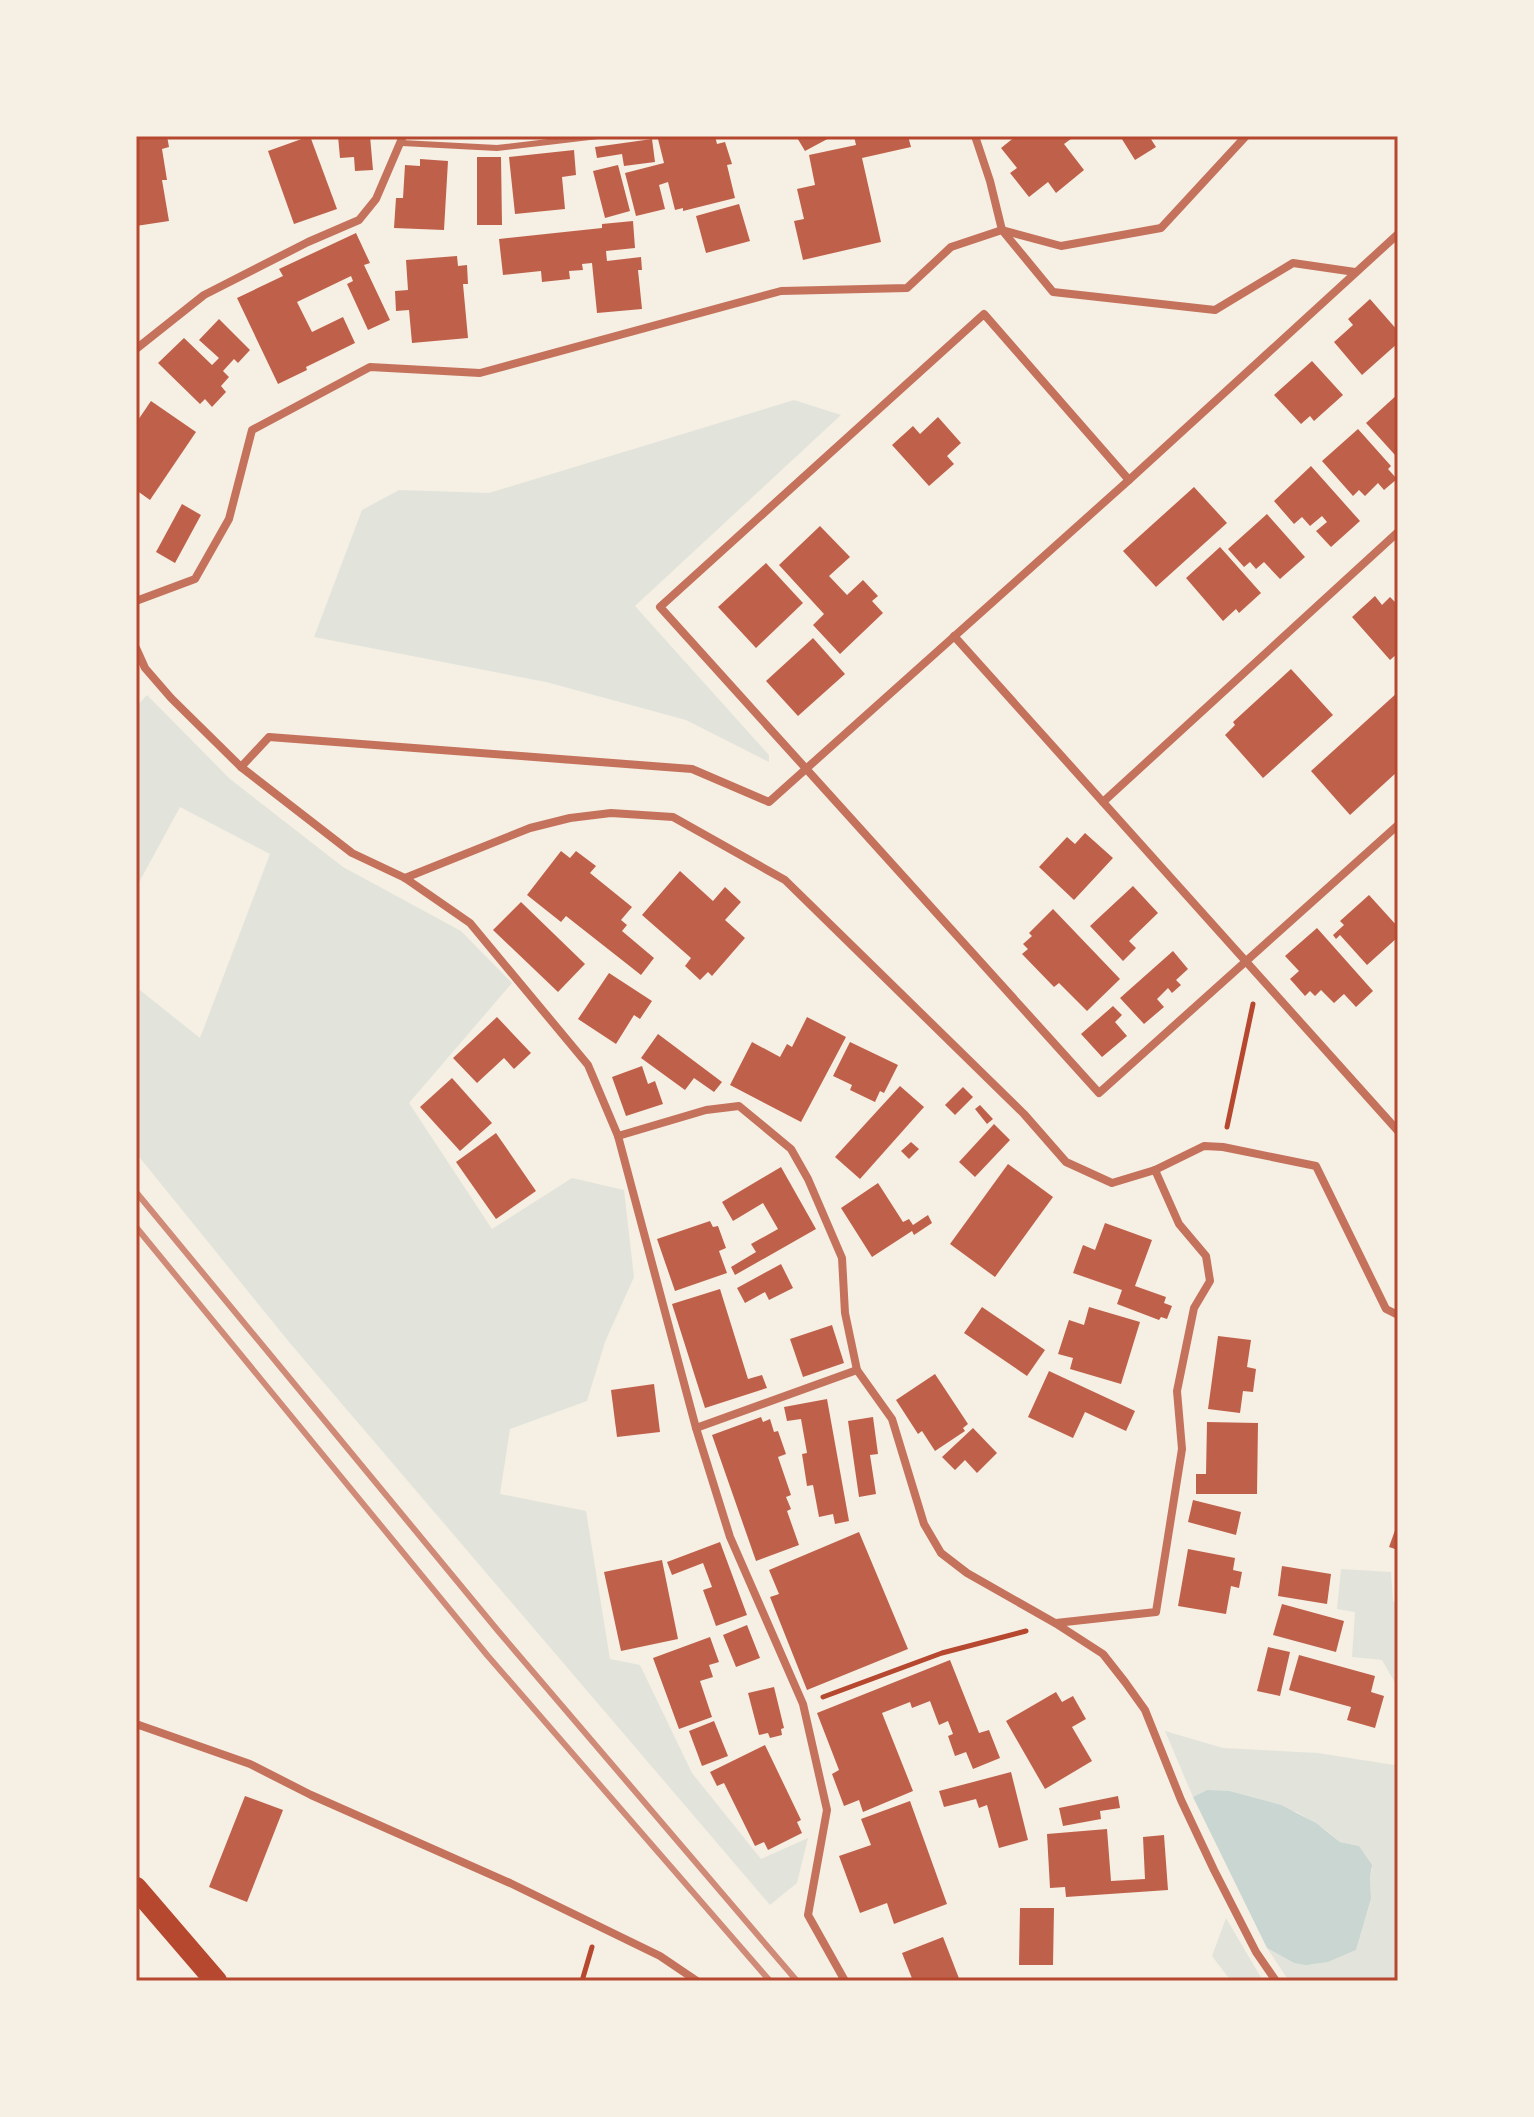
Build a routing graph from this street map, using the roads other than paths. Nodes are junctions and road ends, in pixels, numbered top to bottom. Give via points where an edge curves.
1 (598, 136) edge
2 (975, 136) edge
3 (1246, 136) edge
4 (402, 140) edge
5 (1002, 230) junction
6 (1398, 234) edge
7 (1355, 272) junction
8 (136, 347) edge
9 (1129, 480) junction
10 (1398, 532) edge
11 (136, 601) edge
12 (954, 636) junction
13 (136, 648) edge
14 (241, 767) junction
15 (806, 768) junction
16 (1103, 802) junction
17 (1398, 825) edge
18 (405, 878) junction
19 (1247, 962) junction
20 (1396, 1125) edge
21 (618, 1136) junction
22 (1155, 1170) junction
23 (1398, 1315) edge
24 (857, 1370) junction
25 (696, 1428) junction
26 (1055, 1623) junction
27 (136, 1724) edge
28 (136, 1888) edge
29 (216, 1981) edge
30 (697, 1981) edge
31 (845, 1981) edge
32 (1276, 1981) edge

1 - 4 lane via 497,148
2 - 5 street
3 - 5 street via 1161,228 1061,246
4 - 8 street via 376,199 359,220 204,295
5 - 7 street via 1053,292 1215,310 1293,263
5 - 11 street via 951,247 907,288 781,291 480,373 370,367 252,430 229,519 195,579
6 - 7 street
7 - 9 street
9 - 12 street
9 - 15 street via 984,314 660,607
10 - 16 street
12 - 15 street
12 - 16 street
13 - 14 street via 145,668 171,698
14 - 15 street via 269,737 692,769 769,802
14 - 18 street via 352,853
15 - 19 street via 1099,1093
16 - 19 street
17 - 19 street
18 - 21 street via 470,923 588,1065
18 - 22 street via 530,828 570,818 611,813 673,817 785,880 1024,1114 1066,1162 1112,1183
19 - 20 street
21 - 24 street via 706,1110 739,1106 791,1149 842,1258 845,1313
21 - 25 street
22 - 23 street via 1204,1146 1316,1166 1386,1309
22 - 26 street via 1179,1224 1206,1256 1210,1281 1194,1308 1177,1391 1182,1449 1156,1612
24 - 25 street
24 - 26 street via 892,1419 924,1524 941,1553
25 - 31 street via 730,1537 803,1704 827,1810 808,1915
26 - 32 street via 1103,1654 1145,1710 1214,1870
27 - 30 street via 250,1764 510,1883 660,1956
28 - 29 highway

